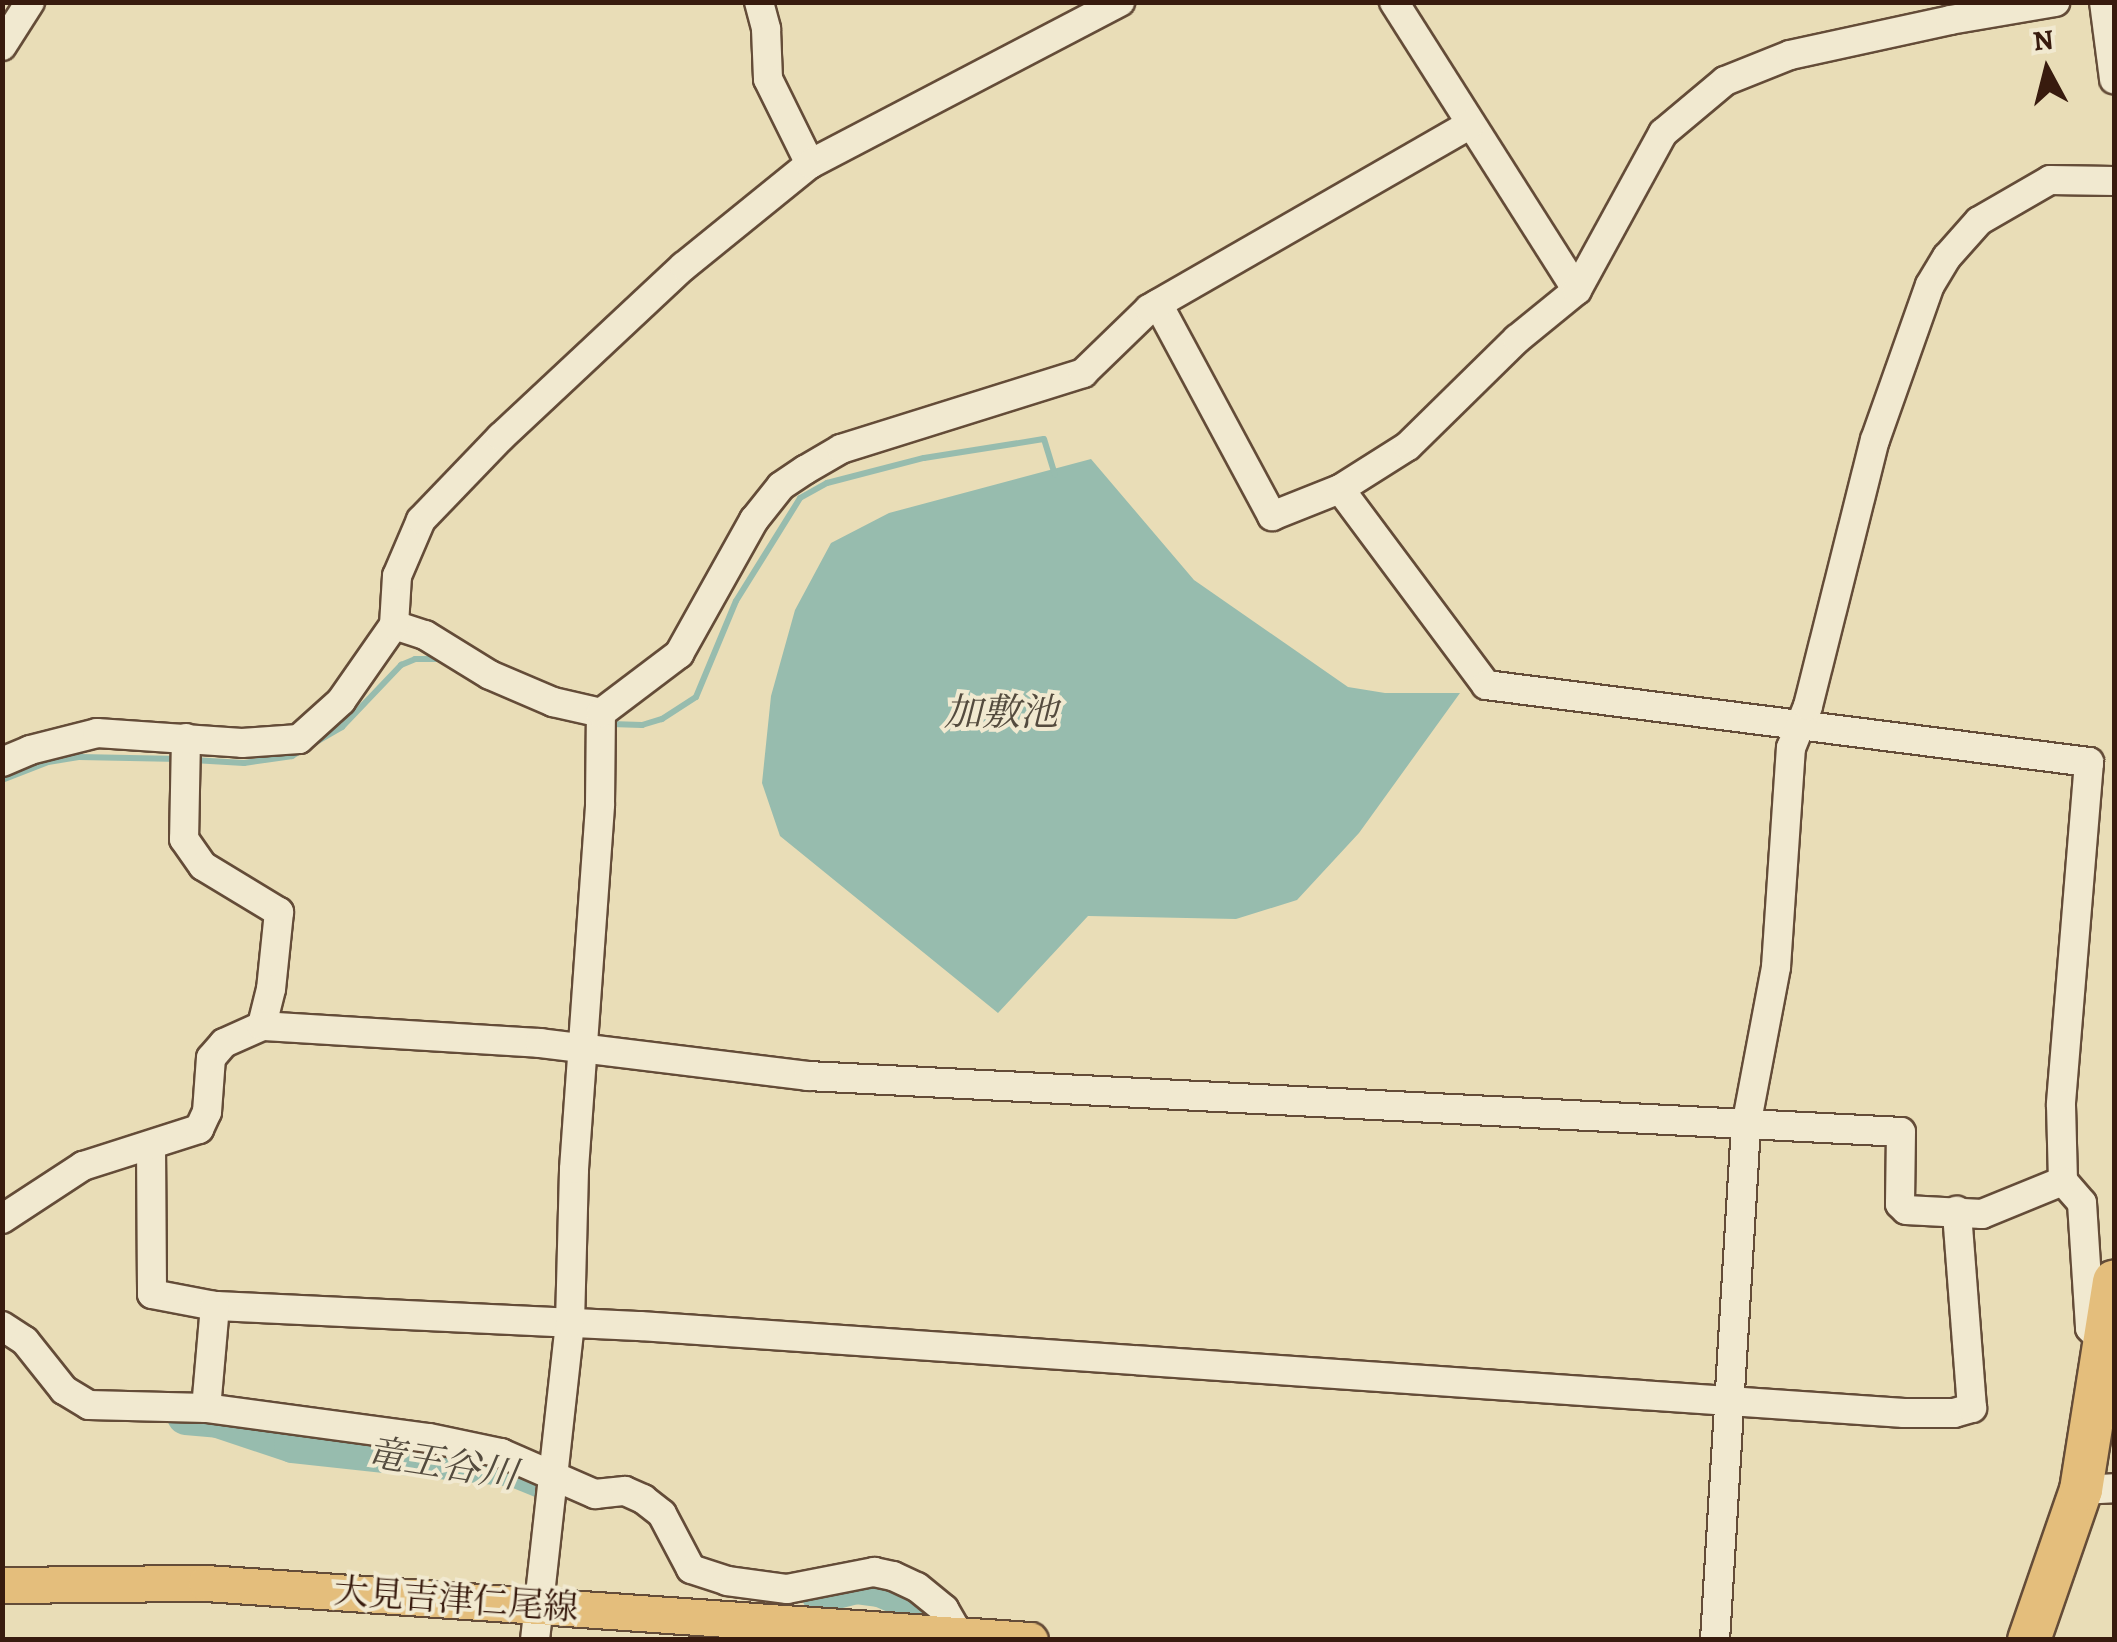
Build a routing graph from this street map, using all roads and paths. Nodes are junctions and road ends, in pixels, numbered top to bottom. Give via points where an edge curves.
1 (30, 2) edge
2 (759, 2) edge
3 (1120, 2) edge
4 (1394, 2) edge
5 (2055, 2) edge
6 (2104, 2) edge
7 (2, 46) edge
8 (2114, 79) edge
9 (1471, 124) junction
10 (810, 164) junction
11 (2114, 181) edge
12 (1578, 290) junction
13 (1158, 304) junction
14 (1340, 490) junction
15 (394, 625) junction
16 (601, 713) junction
17 (1798, 725) junction
18 (185, 751) junction
19 (2, 762) edge
20 (262, 1026) junction
21 (584, 1049) junction
22 (1746, 1126) junction
23 (151, 1146) junction
24 (2063, 1181) junction
25 (1957, 1212) junction
26 (2, 1218) edge
27 (2114, 1282) edge
28 (215, 1306) junction
29 (570, 1323) junction
30 (2, 1326) edge
31 (2107, 1346) junction
32 (1727, 1401) junction
33 (206, 1408) junction
34 (553, 1483) junction
35 (2098, 1489) edge
36 (2, 1584) edge
37 (537, 1604) junction
38 (725, 1628) edge
39 (958, 1632) junction
40 (535, 1640) edge
41 (1030, 1640) edge
42 (1715, 1640) edge
43 (2029, 1640) edge

1 - 7 street
2 - 10 street via 768,79
3 - 10 street
4 - 9 street
5 - 12 street via 1790,56 1725,81 1663,134
6 - 8 street
9 - 12 street
9 - 13 street
10 - 15 street via 684,266 421,520 397,576
11 - 17 street via 2050,180 2010,199 1979,221 1930,285 1875,440
12 - 14 street via 1408,446
13 - 14 street via 1272,516
13 - 16 street via 1083,373 841,449 781,486 754,520 679,654
14 - 17 street via 1486,685
15 - 16 street via 553,702
15 - 18 street via 340,700 299,740
16 - 21 street
17 - 22 street via 1776,967
17 - 24 street via 2089,762 2062,1104
18 - 19 street via 97,733
18 - 20 street via 184,839 203,866 278,912
20 - 21 street
20 - 23 street via 224,1043 211,1058 208,1112 199,1129
21 - 22 street via 808,1076
21 - 29 street
22 - 25 street via 1900,1132 1900,1204 1906,1210
22 - 32 street
23 - 26 street via 83,1166
23 - 28 street via 152,1294
24 - 25 street via 1982,1214
24 - 31 street via 2082,1203 2090,1328
25 - 32 street via 1972,1408 1904,1413
27 - 31 highway
28 - 29 street
28 - 33 street
29 - 32 street
29 - 34 street
30 - 33 street via 24,1341 64,1390 89,1405
31 - 35 highway
32 - 42 street
33 - 34 street via 501,1452
34 - 37 street
34 - 39 street via 643,1498 662,1514 691,1569 787,1588 874,1572 893,1576 944,1609
35 - 43 highway
36 - 37 main road, 大見吉津仁尾線 via 206,1582
37 - 38 main road, 大見吉津仁尾線
37 - 40 street
38 - 39 main road, 大見吉津仁尾線
39 - 41 main road, 大見吉津仁尾線

